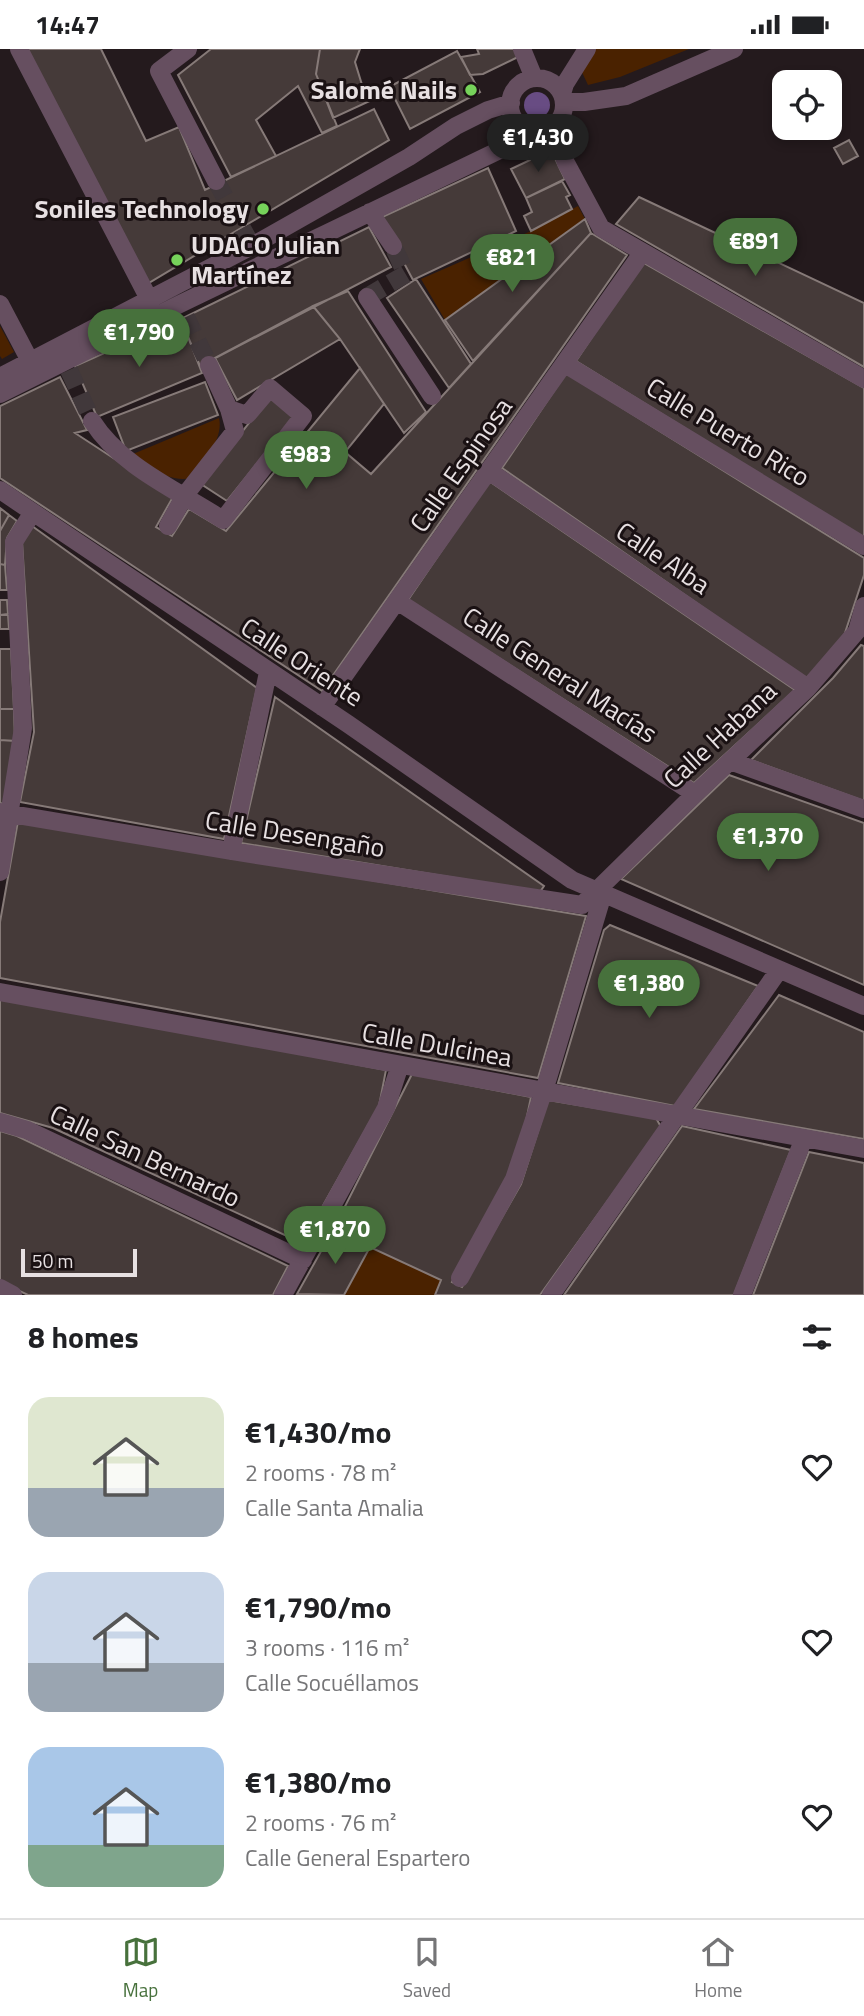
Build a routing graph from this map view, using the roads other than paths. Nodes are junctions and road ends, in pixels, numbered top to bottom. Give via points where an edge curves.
1 (19, 49) edge
2 (188, 49) edge
3 (522, 49) edge
4 (587, 49) edge
5 (734, 49) edge
6 (553, 89) junction
7 (511, 103) junction
8 (522, 127) junction
9 (554, 127) junction
10 (216, 180) tunnel mouth
11 (370, 212) junction
12 (393, 246) tunnel mouth
13 (642, 253) junction
14 (367, 297) dead end
15 (149, 299) junction
16 (0, 305) edge
17 (30, 361) junction
18 (565, 364) junction
19 (209, 365) tunnel mouth
20 (0, 377) edge
21 (864, 379) edge
22 (0, 394) edge
23 (432, 396) dead end
24 (229, 409) junction
25 (92, 421) tunnel mouth
26 (489, 471) junction
27 (0, 490) edge
28 (185, 495) junction
29 (33, 512) junction
30 (168, 526) dead end
31 (864, 546) edge
32 (397, 601) junction
33 (864, 606) edge
34 (860, 631) edge
35 (9, 639) edge
36 (268, 672) junction
37 (808, 688) junction
38 (322, 707) junction
39 (730, 761) junction
40 (695, 794) junction
41 (864, 809) edge
42 (5, 813) edge
43 (231, 851) junction
44 (0, 873) edge
45 (572, 880) junction
46 (598, 892) junction
47 (574, 904) junction
48 (779, 969) junction
49 (0, 992) edge
50 (864, 1006) edge
51 (400, 1065) junction
52 (543, 1091) junction
53 (678, 1116) junction
54 (0, 1122) edge
55 (804, 1139) junction
56 (864, 1149) edge
57 (303, 1260) junction
58 (460, 1278) dead end
59 (0, 1288) edge
60 (13, 1295) edge
61 (284, 1295) edge
62 (551, 1295) edge
63 (742, 1295) edge

1 - 15 street
2 - 10 street via 159,71
3 - 6 street
4 - 6 street
5 - 6 street via 626,96 584,102
6 - 7 street via 519,85
6 - 9 street via 561,120
7 - 8 street via 512,114
7 - 15 street via 456,126 252,246
8 - 9 street via 538,132
8 - 11 street via 510,145
9 - 13 street via 566,163 601,228
11 - 12 street
11 - 22 street via 183,310
13 - 18 street, Calle Espinosa
13 - 21 street
14 - 23 street
15 - 17 street
16 - 17 street
17 - 20 street
18 - 26 street, Calle Espinosa
18 - 31 street, Calle Puerto Rico
19 - 24 street
24 - 28 street via 235,431
24 - 28 street via 247,415 270,388 303,416 223,520
25 - 28 street via 102,437 136,467
26 - 32 street, Calle Espinosa
26 - 37 street, Calle Alba
27 - 29 street, Calle Oriente
28 - 30 street
29 - 35 street via 14,542
29 - 36 street, Calle Oriente
32 - 38 street, Calle Espinosa
32 - 40 street, Calle General Macías
33 - 34 street, Calle Habana
34 - 37 street, Calle Habana
35 - 42 street via 23,728
36 - 38 street, Calle Oriente
36 - 43 street
37 - 39 street, Calle Habana
38 - 45 street, Calle Oriente
39 - 40 street, Calle Habana
39 - 41 street
40 - 46 street, Calle Habana
42 - 43 street, Calle Desengaño
42 - 44 street
43 - 47 street, Calle Desengaño
45 - 46 street, Calle Oriente
45 - 47 street
46 - 47 street, Calle Habana
46 - 48 street, Calle Oriente
46 - 52 street
48 - 50 street, Calle Oriente
48 - 53 street
49 - 51 street, Calle Dulcinea
51 - 52 street, Calle Dulcinea
51 - 57 street via 386,1108
52 - 53 street, Calle Dulcinea
52 - 58 street via 514,1179
53 - 55 street, Calle Dulcinea
53 - 62 street
54 - 57 street, Calle San Bernardo via 27,1130
55 - 56 street, Calle Dulcinea
55 - 63 street
57 - 61 street
59 - 60 street

